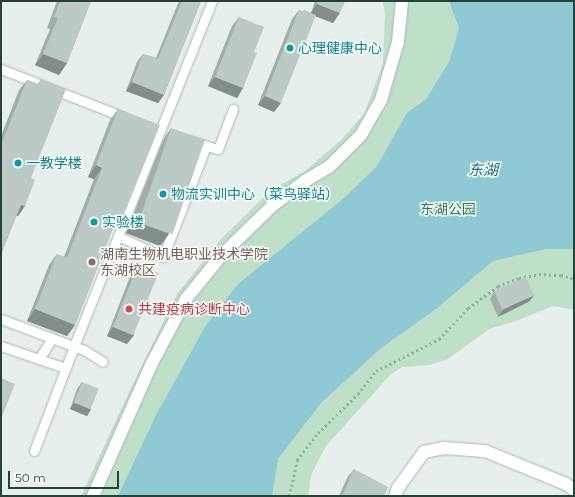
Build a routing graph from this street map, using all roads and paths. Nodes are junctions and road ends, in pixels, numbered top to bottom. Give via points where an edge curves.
1 (212, 1) edge
2 (402, 1) edge
3 (1, 68) edge
4 (233, 109) dead end
5 (133, 121) edge
6 (179, 137) edge
7 (206, 146) junction
8 (118, 236) junction
9 (574, 279) edge
10 (1, 319) edge
11 (52, 338) junction
12 (1, 346) edge
13 (74, 346) junction
14 (39, 359) junction
15 (103, 362) dead end
16 (65, 368) junction
17 (34, 451) dead end
18 (574, 490) edge
19 (93, 496) edge
20 (289, 496) edge
21 (395, 496) edge

1 - 8 lane
2 - 19 street via 398,42 381,100 361,135 330,166 272,206 221,256 186,299 151,365
3 - 5 lane
4 - 7 lane via 218,149
6 - 7 lane
7 - 8 lane via 163,258
8 - 13 lane
9 - 20 path via 561,275 539,274 498,286 468,308 439,339 376,371 358,394 318,433 297,460
10 - 11 lane
11 - 13 lane
11 - 14 lane
12 - 14 lane
13 - 15 lane
13 - 16 lane
14 - 16 lane
16 - 17 lane
18 - 21 street via 566,484 485,451 444,448 424,452

